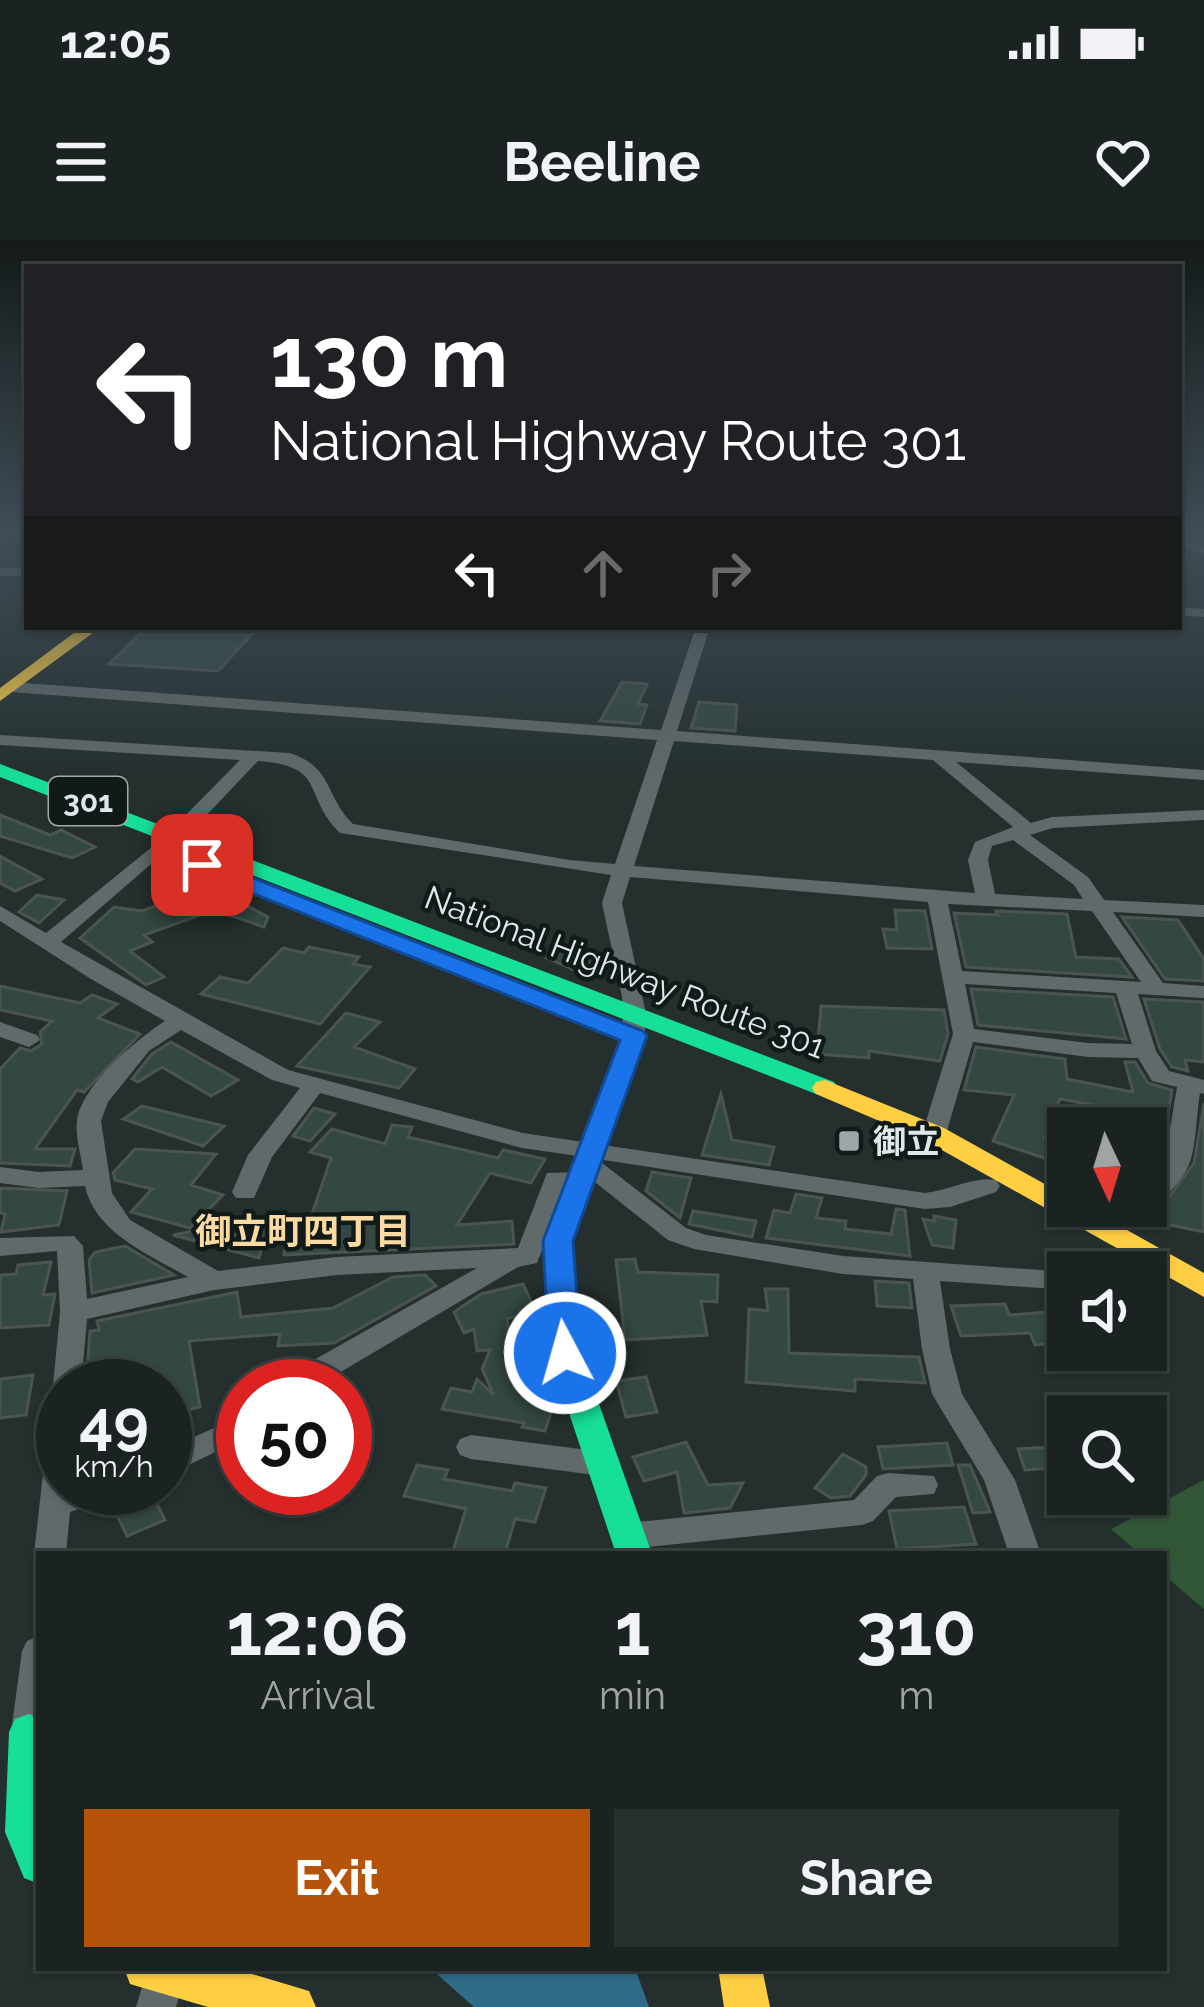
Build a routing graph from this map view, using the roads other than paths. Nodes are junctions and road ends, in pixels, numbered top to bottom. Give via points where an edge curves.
1 (65, 630) edge
2 (89, 630) edge
3 (702, 630) edge
4 (4, 687) edge
5 (666, 736) junction
6 (0, 740) edge
7 (937, 755) junction
8 (251, 759) junction
9 (0, 770) edge
10 (1204, 775) edge
11 (0, 790) edge
12 (1204, 815) edge
13 (1020, 831) junction
14 (167, 842) junction
15 (623, 870) junction
16 (937, 898) junction
17 (986, 900) junction
18 (1097, 908) junction
19 (1204, 911) edge
20 (5, 921) edge
21 (47, 942) junction
22 (952, 976) junction
23 (1125, 988) junction
24 (1156, 990) junction
25 (1204, 992) edge
26 (181, 1019) junction
27 (635, 1026) junction
28 (0, 1029) edge
29 (964, 1034) junction
30 (29, 1040) dead end
31 (1144, 1051) junction
32 (314, 1085) junction
33 (1196, 1087) edge
34 (934, 1133) junction
35 (586, 1163) junction
36 (0, 1174) edge
37 (1167, 1175) edge
38 (96, 1177) junction
39 (987, 1186) junction
40 (245, 1192) dead end
41 (1116, 1227) edge
42 (1110, 1232) junction
43 (0, 1246) edge
44 (1102, 1251) edge
45 (511, 1258) junction
46 (926, 1272) junction
47 (1047, 1280) edge
48 (214, 1281) junction
49 (1203, 1285) edge
50 (1167, 1290) edge
51 (74, 1312) junction
52 (1204, 1314) edge
53 (70, 1359) edge
54 (340, 1359) edge
55 (471, 1447) dead end
56 (603, 1464) junction
57 (923, 1485) dead end
58 (55, 1515) edge
59 (631, 1545) edge
60 (50, 1551) edge
61 (1024, 1551) edge
62 (36, 1666) edge
63 (23, 1733) edge
64 (22, 1848) edge
65 (741, 1971) edge
66 (156, 1984) edge
67 (293, 2007) edge
68 (747, 2007) edge

1 - 4 main road
2 - 4 main road
3 - 5 street
4 - 5 street
5 - 7 street
5 - 15 street
6 - 8 street
7 - 10 street
7 - 13 street
8 - 14 street
8 - 15 street via 311,766 346,829
9 - 14 main road, National Highway Route 301 / 301
11 - 14 main road, National Highway Route 301 / 301
12 - 13 street
13 - 17 street via 979,847
13 - 18 street via 1082,881
14 - 21 street
14 - 27 main road, National Highway Route 301 / 301
15 - 16 street
15 - 27 street via 613,922 634,982
16 - 17 street
16 - 22 street
17 - 18 street
18 - 19 street
18 - 24 street
20 - 21 street
21 - 26 street
22 - 23 street
22 - 29 street
23 - 24 street
23 - 31 street
24 - 25 street
26 - 32 street via 280,1075
26 - 38 street via 141,1046 97,1101 89,1121
27 - 34 main road, National Highway Route 301 / 301
27 - 35 main road
27 - 39 main road, National Highway Route 301 / 301
28 - 30 street
29 - 31 street
29 - 34 street
31 - 33 street via 1160,1076
32 - 35 street
32 - 40 street via 260,1155
33 - 37 street
34 - 42 main road, National Highway Route 301 / 301
35 - 39 street via 926,1201
35 - 45 street via 556,1179 528,1257
35 - 46 street via 677,1234 703,1243
35 - 56 main road via 558,1241 558,1287 565,1353
36 - 38 street
38 - 48 street via 121,1226
39 - 44 main road, National Highway Route 301 / 301
41 - 42 street
42 - 49 main road, National Highway Route 301 / 301
43 - 51 street via 70,1246
45 - 48 street
45 - 54 street
46 - 47 street
46 - 61 street via 946,1392 1006,1493
48 - 51 street
50 - 52 main road, National Highway Route 301 / 301
51 - 53 street
55 - 56 street
56 - 59 main road
57 - 59 street via 888,1485 862,1512
58 - 60 street
62 - 63 street
63 - 64 main road
65 - 68 main road
66 - 67 main road

